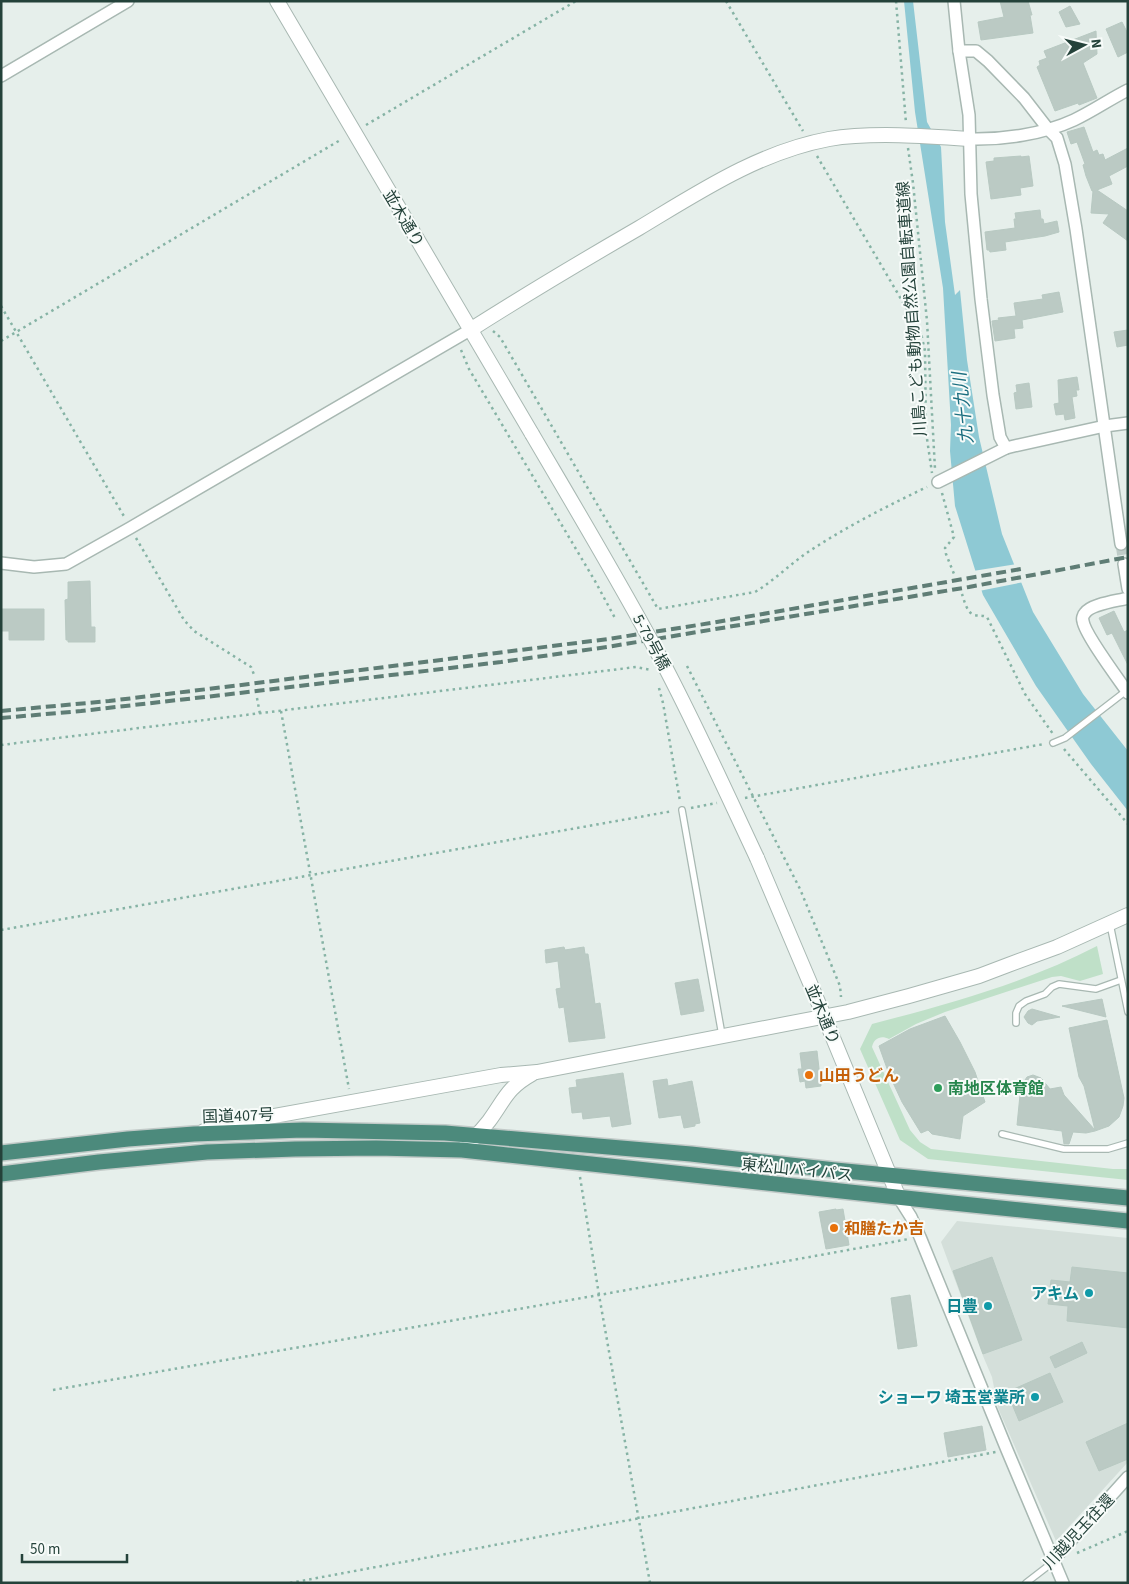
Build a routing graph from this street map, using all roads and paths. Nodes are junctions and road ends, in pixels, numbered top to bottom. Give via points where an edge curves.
1 (128, 1) edge
2 (277, 1) edge
3 (576, 1) edge
4 (726, 1) edge
5 (896, 1) edge
6 (954, 1) edge
7 (959, 51) junction
8 (1, 76) edge
9 (1128, 90) edge
10 (1048, 129) junction
11 (353, 132) junction
12 (908, 135) junction
13 (967, 139) junction
14 (810, 144) junction
15 (1, 306) edge
16 (484, 321) junction
17 (17, 332) junction
18 (464, 333) junction
19 (1, 341) edge
20 (1128, 423) edge
21 (1105, 426) junction
22 (532, 434) joint
23 (1003, 450) junction
24 (939, 481) junction
25 (130, 528) junction
26 (1121, 544) tunnel mouth
27 (1, 563) edge
28 (1124, 564) dead end
29 (954, 574) dead end
30 (1128, 589) edge
31 (962, 594) dead end
32 (1128, 598) edge
33 (616, 620) dead end
34 (687, 666) dead end
35 (654, 675) dead end
36 (255, 677) dead end
37 (659, 687) dead end
38 (1127, 691) edge
39 (257, 698) dead end
40 (281, 711) junction
41 (260, 714) junction
42 (1052, 734) dead end
43 (1053, 742) joint
44 (1, 746) edge
45 (1062, 747) dead end
46 (752, 796) junction
47 (682, 810) junction
48 (1128, 824) edge
49 (757, 858) joint
50 (310, 875) junction
51 (1128, 915) edge
52 (1110, 924) junction
53 (1, 930) edge
54 (1121, 980) junction
55 (841, 997) dead end
56 (1128, 1012) edge
57 (824, 1016) junction
58 (1016, 1023) dead end
59 (722, 1035) junction
60 (537, 1072) junction
61 (349, 1088) dead end
62 (194, 1134) junction
63 (1002, 1134) dead end
64 (477, 1135) junction
65 (1128, 1143) edge
66 (462, 1150) junction
67 (1, 1153) edge
68 (580, 1163) junction
69 (1, 1174) edge
70 (890, 1175) junction
71 (899, 1198) junction
72 (1128, 1198) edge
73 (1128, 1221) edge
74 (920, 1237) junction
75 (599, 1295) junction
76 (53, 1390) dead end
77 (1007, 1450) junction
78 (1128, 1478) edge
79 (638, 1519) junction
80 (1128, 1530) edge
81 (1054, 1559) junction
82 (290, 1583) edge
83 (650, 1583) edge
84 (1026, 1583) edge
85 (1064, 1583) edge

1 - 8 street
2 - 11 street, 並木通り
3 - 11 path
4 - 14 path
5 - 12 path, 川島こども動物自然公園自転車道線
6 - 7 street
7 - 10 street via 976,51 988,61 1024,98
7 - 13 street via 969,115
9 - 10 street via 1073,120
10 - 13 street via 993,140
10 - 21 street via 1057,138 1065,164
11 - 17 path
11 - 18 street, 並木通り
12 - 13 street
12 - 14 street via 861,136
12 - 24 path, 川島こども動物自然公園自転車道線 via 927,321 932,435
13 - 23 street via 980,299
14 - 16 street via 769,156 717,182
14 - 24 path via 921,333 925,351 928,455 932,475
15 - 17 path
16 - 18 street
16 - 24 path via 500,338 658,609 755,592 810,551 880,510
17 - 19 path
17 - 25 path
18 - 22 street, 並木通り
18 - 25 street
18 - 33 path via 462,353 469,369
20 - 21 street
21 - 23 street
21 - 26 street
22 - 49 street, 5-79号橋, bridge via 662,662
23 - 24 street
24 - 29 path, 川島こども動物自然公園自転車道線 via 954,532 945,548
25 - 27 street via 66,564 34,567
25 - 36 path via 184,620 194,631 251,667
28 - 30 street
31 - 42 path via 969,612 987,616 1025,694
32 - 38 street via 1088,609 1082,620
34 - 46 path
35 - 40 path via 652,670 636,667
37 - 47 path
38 - 43 lane via 1065,738
39 - 41 path
40 - 41 path
40 - 50 path
41 - 44 path
43 - 46 path
45 - 48 path
46 - 55 path via 800,889 840,986
47 - 50 path
47 - 59 lane
49 - 57 street, 並木通り
50 - 53 path
50 - 61 path
51 - 52 street
52 - 54 lane
52 - 57 street via 979,976
54 - 56 lane
54 - 58 lane via 1096,989 1059,984 1019,1006
57 - 59 street
57 - 70 street, 並木通り
59 - 60 street
60 - 62 street via 500,1075 224,1125
60 - 64 street via 518,1082 507,1093
62 - 64 highway, 国道407号 via 303,1130
62 - 67 highway, 国道407号
63 - 65 lane via 1064,1149 1108,1149
64 - 66 street
64 - 70 highway, 東松山バイパス
66 - 68 highway, 東松山バイパス
66 - 69 highway via 207,1152
68 - 71 highway, 東松山バイパス
68 - 75 path via 579,1175
70 - 71 street, 並木通り
70 - 72 highway, 東松山バイパス
71 - 73 highway, 東松山バイパス
71 - 74 street
74 - 75 path
74 - 77 street
75 - 76 path
75 - 79 path
77 - 79 path
77 - 81 street
78 - 81 street, 川越児玉往還
79 - 82 path
79 - 83 path
80 - 81 path via 1070,1556
81 - 84 lane, 川越児玉往還
81 - 85 street

